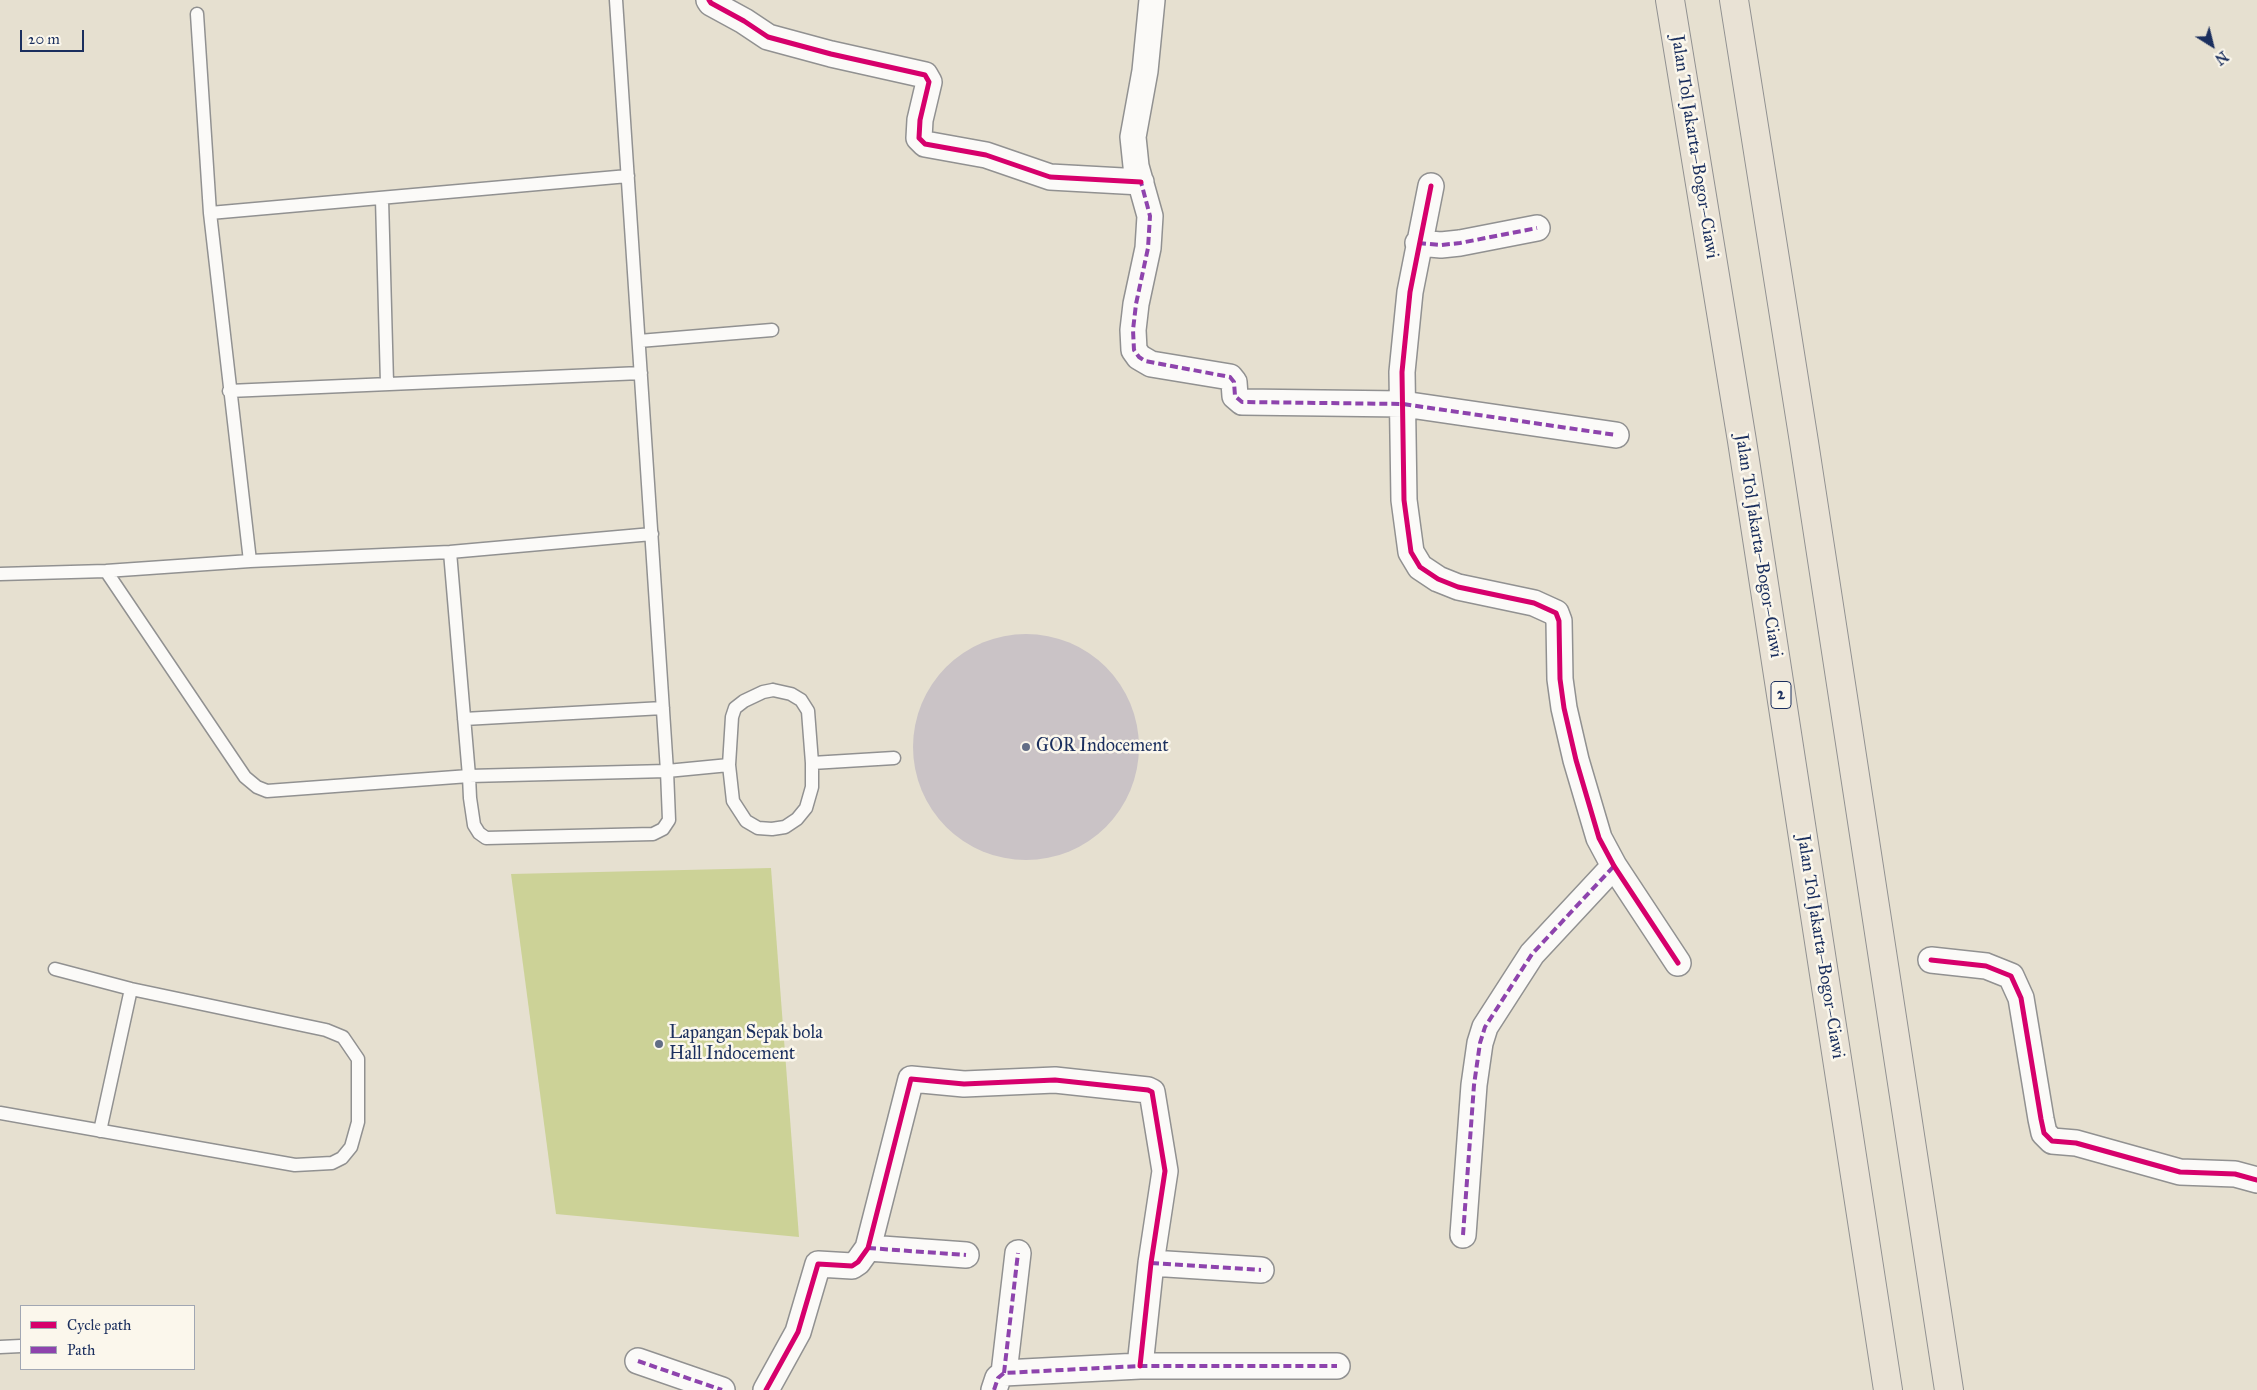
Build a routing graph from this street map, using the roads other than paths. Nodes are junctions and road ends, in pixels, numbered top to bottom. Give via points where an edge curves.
1 (616, 0) edge
2 (709, 0) edge
3 (1152, 0) edge
4 (1670, 0) edge
5 (1734, 0) edge
6 (197, 14) dead end
7 (628, 176) junction
8 (1141, 182) junction
9 (1431, 186) dead end
10 (382, 199) junction
11 (210, 214) junction
12 (1537, 228) dead end
13 (1418, 243) junction
14 (772, 330) dead end
15 (639, 341) junction
16 (641, 373) junction
17 (387, 383) junction
18 (229, 391) junction
19 (1403, 404) junction
20 (1616, 435) dead end
21 (652, 534) junction
22 (450, 552) junction
23 (250, 561) junction
24 (106, 571) junction
25 (0, 574) edge
26 (663, 708) junction
27 (464, 719) junction
28 (894, 758) dead end
29 (812, 763) junction
30 (729, 765) junction
31 (667, 771) junction
32 (469, 776) junction
33 (1614, 866) junction
34 (1931, 960) dead end
35 (1678, 963) dead end
36 (55, 969) dead end
37 (131, 989) junction
38 (0, 1113) edge
39 (100, 1131) junction
40 (2257, 1180) edge
41 (1463, 1235) dead end
42 (868, 1248) junction
43 (1018, 1253) dead end
44 (966, 1255) dead end
45 (1151, 1263) junction
46 (1261, 1270) dead end
47 (20, 1346) edge
48 (0, 1347) edge
49 (638, 1361) dead end
50 (1140, 1366) junction
51 (1337, 1366) dead end
52 (999, 1382) edge
53 (722, 1390) edge
54 (766, 1390) edge
55 (1888, 1390) edge
56 (1949, 1390) edge

1 - 7 lane
2 - 8 street via 768,37 925,75 929,82 919,138 925,144 986,155 1050,177
3 - 8 street via 1134,137
4 - 55 highway, Jalan Tol Jakarta–Bogor–Ciawi / 2 via 1742,441
5 - 56 highway via 1808,462
6 - 11 lane
7 - 10 lane
7 - 15 lane
8 - 19 street via 1150,216 1148,248 1133,330 1134,350 1139,358 1151,364 1230,377 1234,382 1234,396 1242,402
9 - 13 street
10 - 11 lane
10 - 17 lane
11 - 18 lane
12 - 13 street via 1460,243
13 - 19 street via 1405,335
14 - 15 lane
15 - 16 lane
16 - 17 lane
16 - 21 lane
17 - 18 lane
18 - 23 lane
19 - 20 street
19 - 33 street via 1404,500 1412,552 1420,568 1438,579 1458,587 1534,603 1556,613 1559,621 1560,679 1576,760 1599,838
21 - 22 lane
21 - 26 lane
22 - 23 lane
22 - 27 lane
23 - 24 lane
24 - 25 lane
24 - 32 lane via 245,777 257,787 267,791
26 - 27 lane
26 - 31 lane
27 - 32 lane
28 - 29 lane
29 - 30 lane via 812,787 806,808 786,827 772,830 758,828 746,821 733,801
29 - 30 lane via 808,711 801,700 791,694 773,690 735,708
30 - 31 lane
31 - 32 lane
31 - 32 lane via 669,820 663,829 653,834 486,838 474,825
33 - 35 street
33 - 41 street via 1532,954 1485,1027 1474,1085
34 - 40 street via 1986,966 2011,976 2021,998 2044,1133 2052,1141 2076,1144 2180,1172 2235,1174
36 - 37 lane
37 - 39 lane
37 - 39 lane via 326,1030 343,1037 358,1058 358,1122 351,1147 332,1164 294,1165
38 - 39 lane
42 - 44 street
42 - 45 street via 911,1079 964,1084 1054,1080 1148,1090 1154,1095 1165,1171
42 - 54 street via 852,1266 818,1264 798,1332
43 - 52 street
45 - 46 street
45 - 50 street
47 - 48 lane
49 - 53 street
50 - 51 street
50 - 52 street

